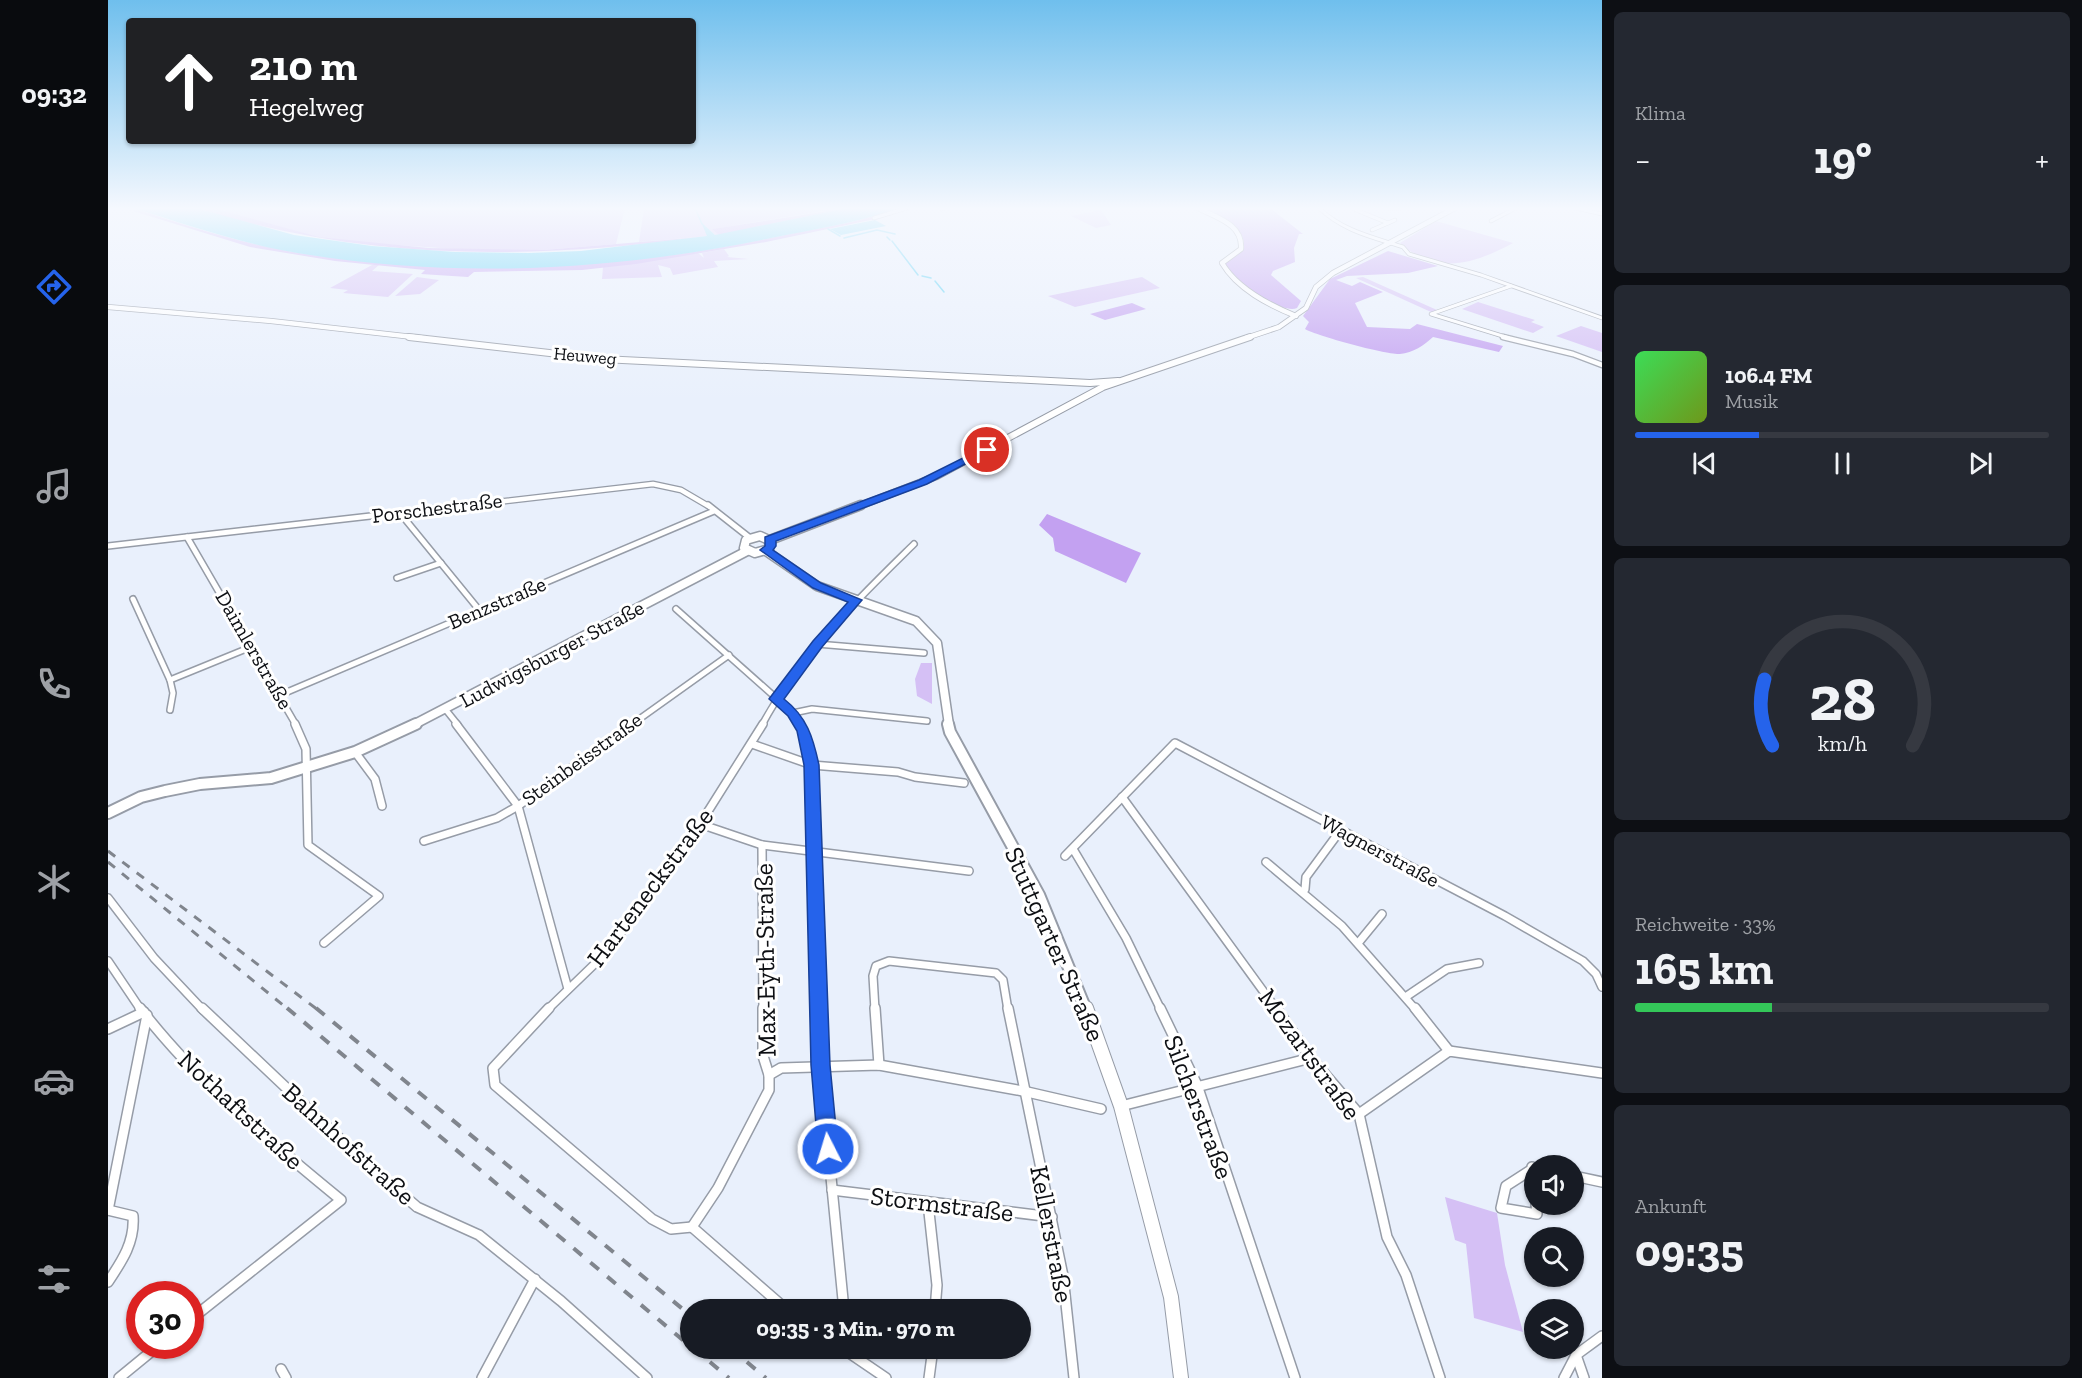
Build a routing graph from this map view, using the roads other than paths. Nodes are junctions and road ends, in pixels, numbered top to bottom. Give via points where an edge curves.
1 (1228, 272) edge
2 (1336, 272) edge
3 (1467, 272) edge
4 (1512, 286) junction
5 (108, 307) edge
6 (1296, 316) junction
7 (1602, 318) edge
8 (1602, 365) edge
9 (1065, 381) junction
10 (1118, 381) junction
11 (1083, 382) junction
12 (1095, 391) junction
13 (714, 511) junction
14 (400, 513) junction
15 (187, 537) junction
16 (750, 538) junction
17 (770, 540) junction
18 (914, 544) dead end
19 (108, 546) edge
20 (766, 550) junction
21 (747, 551) junction
22 (441, 563) junction
23 (396, 578) dead end
24 (133, 599) dead end
25 (856, 600) junction
26 (676, 609) dead end
27 (480, 611) junction
28 (817, 644) junction
29 (251, 648) junction
30 (924, 653) dead end
31 (729, 655) junction
32 (170, 680) junction
33 (280, 695) junction
34 (776, 699) junction
35 (170, 710) dead end
36 (446, 710) junction
37 (793, 713) junction
38 (927, 721) dead end
39 (752, 744) junction
40 (355, 752) junction
41 (812, 765) junction
42 (306, 768) junction
43 (964, 783) dead end
44 (1122, 797) junction
45 (382, 806) dead end
46 (518, 806) junction
47 (108, 813) edge
48 (700, 824) junction
49 (1340, 831) junction
50 (424, 841) dead end
51 (762, 845) junction
52 (1073, 849) junction
53 (813, 853) junction
54 (1065, 856) dead end
55 (1266, 862) dead end
56 (969, 871) dead end
57 (1305, 889) junction
58 (108, 898) edge
59 (1382, 914) dead end
60 (1359, 942) junction
61 (324, 943) dead end
62 (108, 961) edge
63 (1479, 963) dead end
64 (1602, 987) edge
65 (568, 989) junction
66 (1407, 996) junction
67 (145, 1013) junction
68 (108, 1029) edge
69 (1449, 1051) junction
70 (1311, 1058) junction
71 (820, 1065) junction
72 (879, 1065) junction
73 (1602, 1073) edge
74 (769, 1075) junction
75 (1197, 1085) junction
76 (1023, 1091) junction
77 (1121, 1106) junction
78 (1101, 1109) dead end
79 (1359, 1114) junction
80 (1524, 1174) edge
81 (1584, 1178) edge
82 (1602, 1182) edge
83 (832, 1190) junction
84 (928, 1203) junction
85 (108, 1210) edge
86 (1524, 1212) edge
87 (1052, 1217) junction
88 (692, 1227) junction
89 (535, 1280) junction
90 (108, 1282) edge
91 (774, 1299) edge
92 (843, 1299) edge
93 (936, 1299) edge
94 (204, 1309) edge
95 (1602, 1336) edge
96 (1584, 1349) edge
97 (142, 1359) edge
98 (857, 1359) edge
99 (932, 1359) edge
100 (1574, 1359) edge
101 (1577, 1359) edge
102 (119, 1378) edge
103 (482, 1378) edge
104 (647, 1378) edge
105 (886, 1378) edge
106 (929, 1378) edge
107 (1074, 1378) edge
108 (1181, 1378) edge
109 (1294, 1378) edge
110 (1440, 1378) edge
111 (1564, 1378) edge
112 (1584, 1378) edge

1 - 6 street via 1274,306
2 - 6 street via 1324,279 1306,308
3 - 4 street
4 - 7 street
4 - 8 street via 1431,314
5 - 9 street, Heuweg via 271,321 603,359
6 - 10 street via 1270,331
9 - 11 street, Heuweg
9 - 12 street
10 - 11 street, Heuweg
10 - 12 street
11 - 12 street
12 - 17 street via 923,482
13 - 14 street, Porschestraße via 682,489 653,484
13 - 16 street, Porschestraße
13 - 27 street, Benzstraße
14 - 15 street, Porschestraße
14 - 22 street
15 - 19 street, Porschestraße
15 - 29 street, Daimlerstraße
16 - 17 street
16 - 21 street via 743,544
17 - 20 street via 771,546
18 - 25 street, Harteneckstraße
20 - 21 street
20 - 25 street, Stuttgarter Straße via 817,586
21 - 36 street, Ludwigsburger Straße
22 - 23 street
22 - 27 street
24 - 32 street
25 - 28 street, Harteneckstraße
25 - 77 street, Stuttgarter Straße via 916,621 937,643 950,732 1039,895 1077,983
26 - 31 street
27 - 33 street, Benzstraße
28 - 30 street
28 - 34 street, Harteneckstraße
29 - 32 street
29 - 33 street, Daimlerstraße
31 - 34 street
31 - 46 street, Steinbeisstraße
32 - 35 street
33 - 42 street, Daimlerstraße via 303,738
34 - 37 street
34 - 39 street, Harteneckstraße
36 - 40 street, Ludwigsburger Straße
36 - 46 street
37 - 38 street via 812,709
37 - 41 street via 804,730
39 - 41 street
39 - 48 street, Harteneckstraße
40 - 42 street, Ludwigsburger Straße
40 - 45 street via 375,779
41 - 43 street via 898,772
41 - 53 street
42 - 47 street, Ludwigsburger Straße via 271,778 165,791 141,797
42 - 61 street, Daimlerstraße via 308,845 379,896
44 - 49 street, Wagnerstraße via 1175,743
44 - 52 street
44 - 70 street, Mozartstraße
46 - 50 street, Steinbeisstraße via 497,818
46 - 65 street
48 - 51 street
48 - 65 street, Harteneckstraße via 606,953
49 - 57 street via 1306,877
49 - 64 street, Wagnerstraße via 1584,960
51 - 53 street
51 - 74 street, Max-Eyth-Straße via 763,1056
52 - 54 street
52 - 75 street, Silcherstraße via 1126,938
53 - 56 street
53 - 71 street
55 - 57 street
57 - 60 street
58 - 89 street, Bahnhofstraße via 190,997 360,1158 417,1207 479,1235
59 - 60 street
60 - 66 street
62 - 67 street, Nothaftstraße
63 - 66 street via 1448,969
65 - 88 street, Harteneckstraße via 502,1055 493,1068 495,1084 652,1219 671,1229
66 - 69 street
67 - 68 street
67 - 85 street
67 - 94 street, Nothaftstraße via 184,1062 251,1125 341,1200
69 - 73 street
69 - 79 street
70 - 75 street
70 - 79 street, Mozartstraße
71 - 72 street, Max-Eyth-Straße
71 - 74 street, Max-Eyth-Straße via 781,1068
71 - 83 street
72 - 76 street, Max-Eyth-Straße
72 - 76 street, Kellerstraße via 873,976 876,966 889,961 996,974 1003,980
74 - 88 street, Max-Eyth-Straße via 769,1090 747,1135
75 - 77 street
75 - 109 street, Silcherstraße
76 - 78 street, Max-Eyth-Straße
76 - 87 street, Kellerstraße
77 - 108 street, Stuttgarter Straße via 1171,1297
79 - 110 street, Mozartstraße via 1387,1237 1406,1275
80 - 86 street via 1506,1186 1501,1208
81 - 82 street
83 - 84 street, Stormstraße
83 - 92 street
84 - 87 street, Stormstraße
84 - 93 street
85 - 90 street via 133,1216 135,1228 131,1244
87 - 107 street, Kellerstraße
88 - 91 street
89 - 103 street
89 - 104 street, Bahnhofstraße
95 - 96 street
97 - 102 street
98 - 105 street
99 - 106 street
100 - 111 street
101 - 112 street

